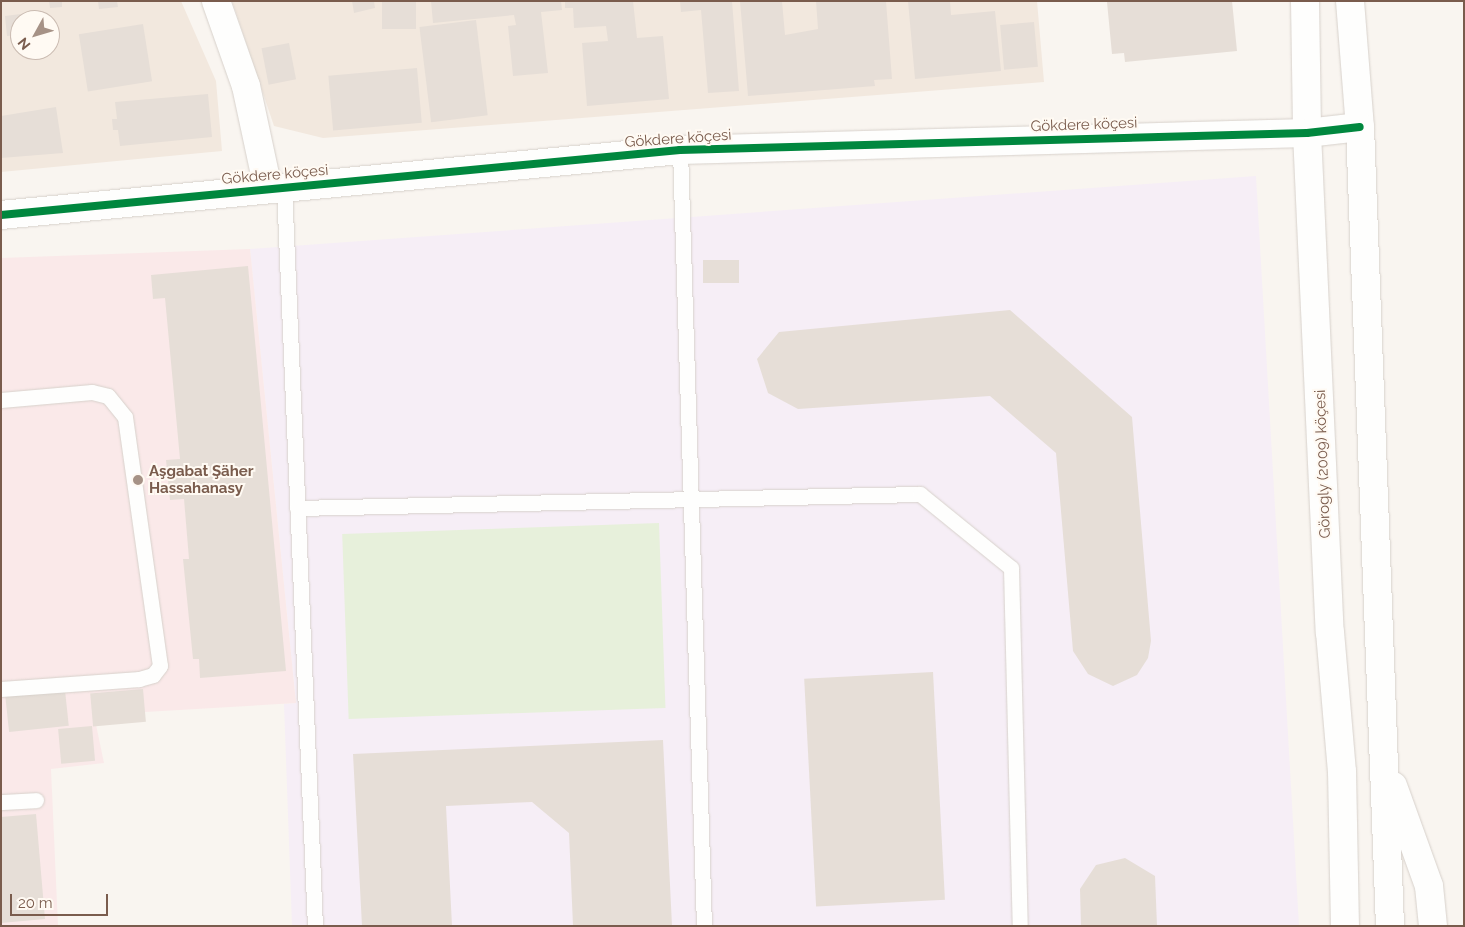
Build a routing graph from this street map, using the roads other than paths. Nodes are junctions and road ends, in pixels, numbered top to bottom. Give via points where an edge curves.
1 (216, 1) edge
2 (1305, 1) edge
3 (1350, 1) edge
4 (1360, 127) junction
5 (1306, 133) junction
6 (680, 150) junction
7 (276, 188) junction
8 (1, 214) edge
9 (1, 400) edge
10 (691, 499) junction
11 (297, 508) junction
12 (1, 689) edge
13 (1384, 762) junction
14 (36, 800) dead end
15 (1, 802) edge
16 (315, 926) edge
17 (704, 926) edge
18 (1020, 926) edge
19 (1345, 926) edge
20 (1390, 926) edge
21 (1433, 926) edge

1 - 7 main road via 246,86
2 - 5 main road, Görogly (2009) köçesi
3 - 4 main road
4 - 5 main road, Gökdere köçesi
4 - 13 main road
5 - 6 main road, Gökdere köçesi
5 - 19 main road, Görogly (2009) köçesi via 1330,632 1342,771
6 - 7 main road, Gökdere köçesi
6 - 10 lane
7 - 8 main road, Gökdere köçesi
7 - 11 lane
9 - 12 lane via 92,392 108,396 125,417 160,666 153,675 140,679
10 - 11 lane
10 - 17 lane
10 - 18 lane via 920,494 1011,568
11 - 16 lane
13 - 20 main road
13 - 21 main road via 1429,886
14 - 15 lane

